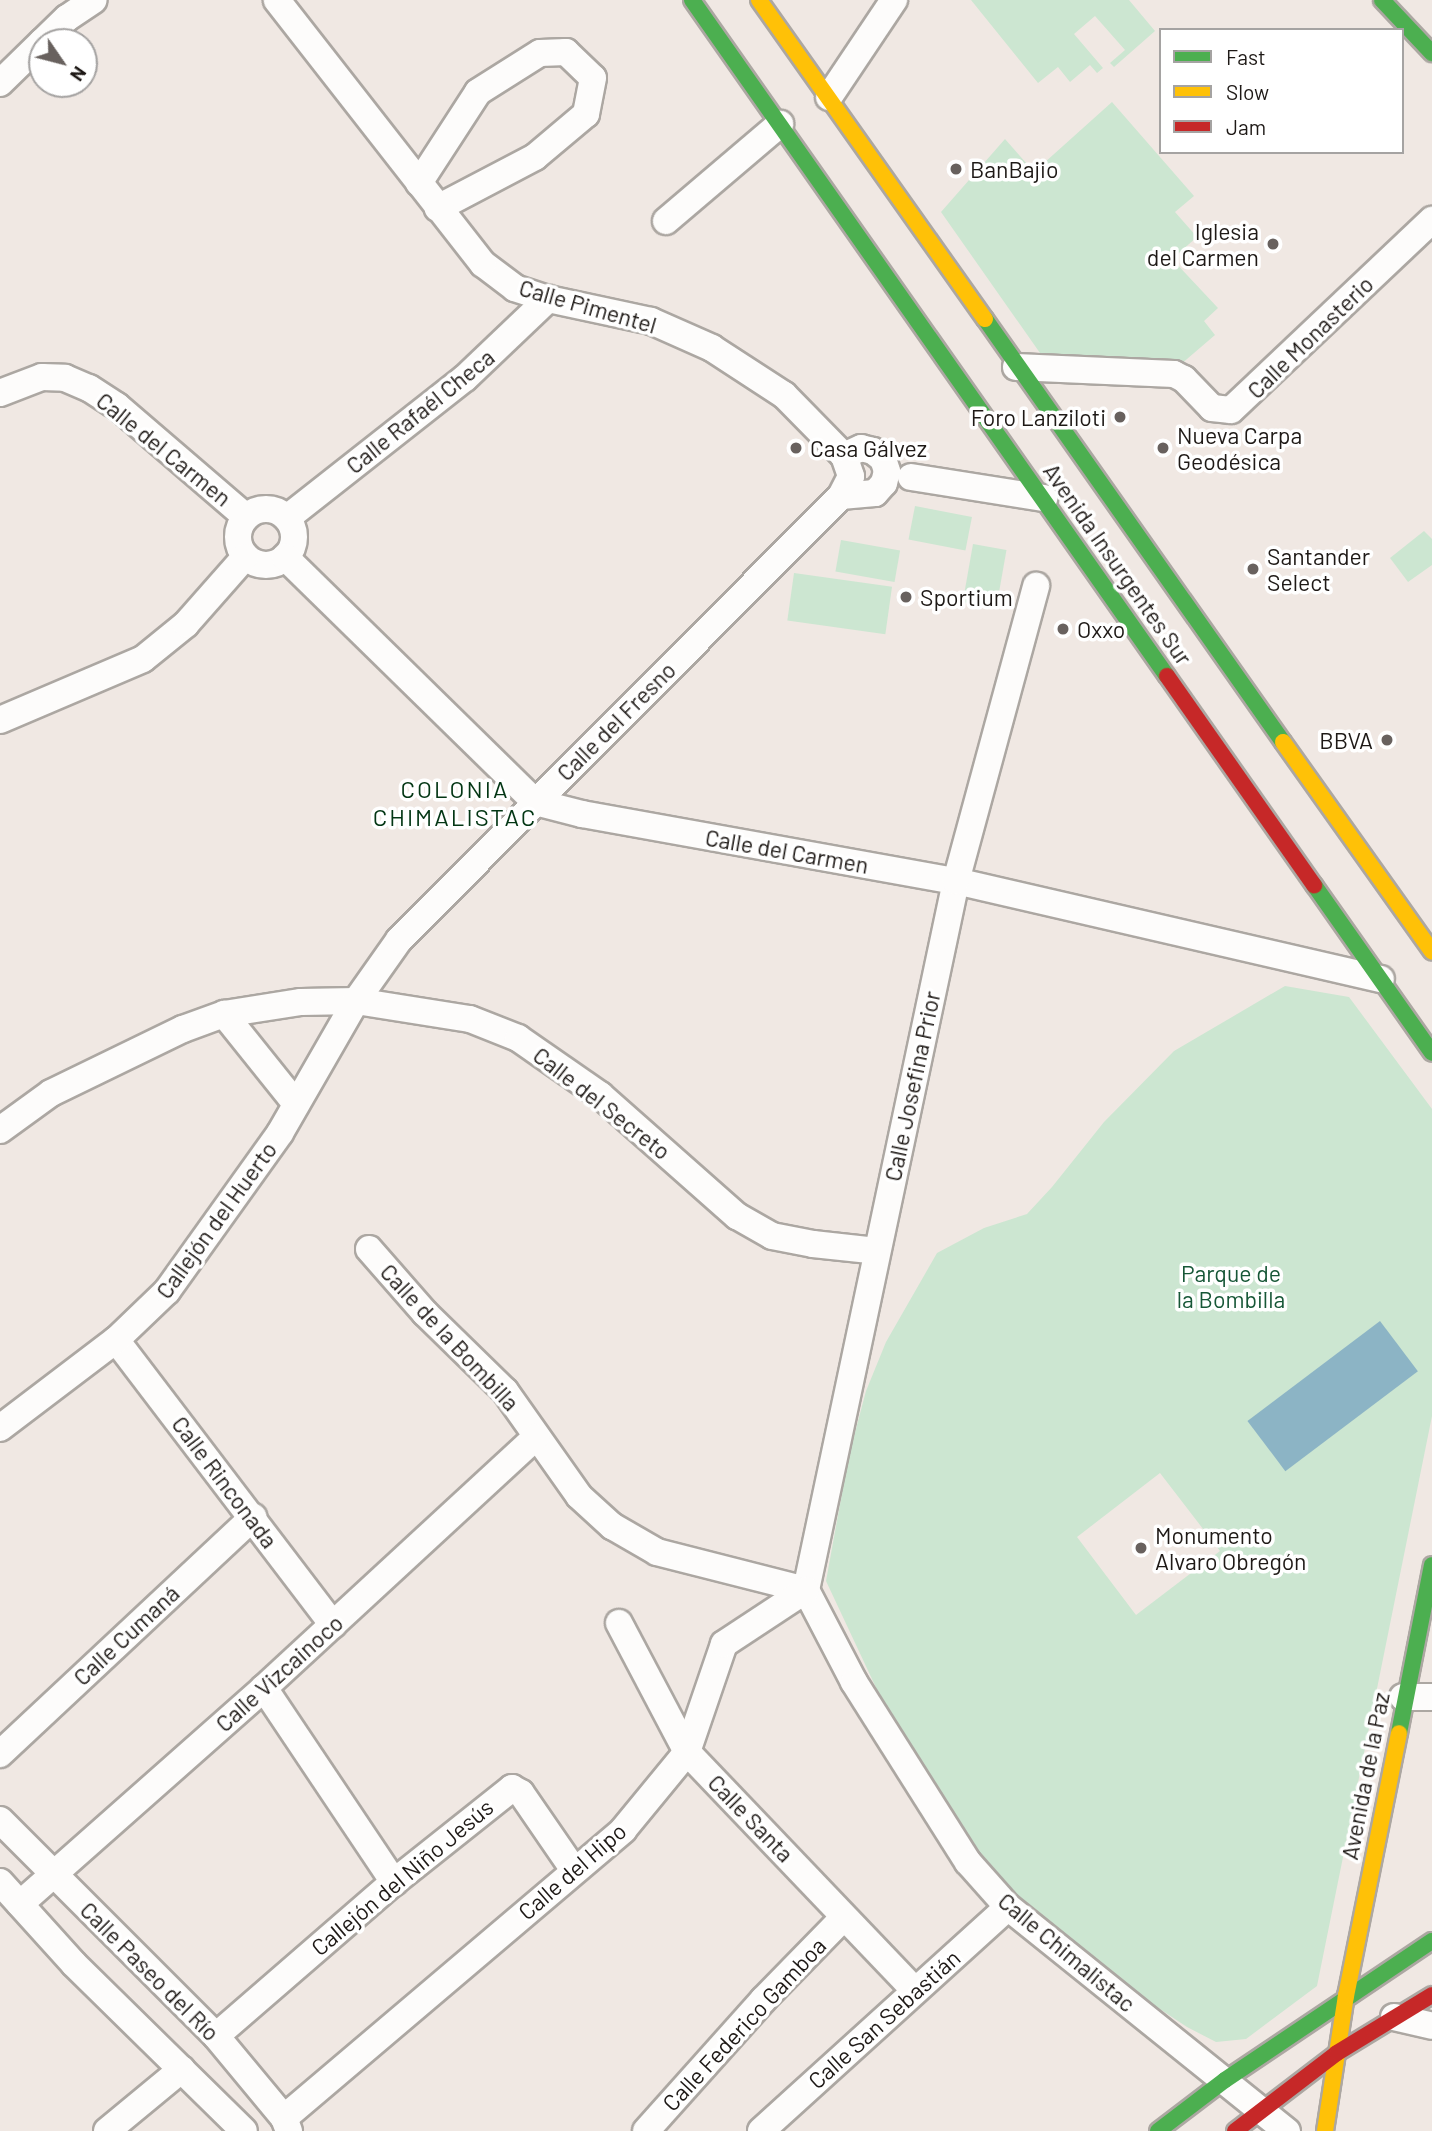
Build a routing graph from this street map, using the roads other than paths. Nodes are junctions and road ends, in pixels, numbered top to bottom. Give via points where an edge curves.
1 (94, 0) edge
2 (276, 0) edge
3 (692, 0) edge
4 (759, 0) edge
5 (894, 0) edge
6 (1382, 0) edge
7 (57, 28) edge
8 (1432, 54) edge
9 (28, 56) edge
10 (0, 83) edge
11 (830, 97) junction
12 (780, 124) junction
13 (419, 183) junction
14 (438, 208) junction
15 (1432, 220) edge
16 (666, 221) dead end
17 (548, 299) junction
18 (1016, 367) junction
19 (0, 393) edge
20 (845, 476) joint
21 (911, 477) dead end
22 (1044, 498) junction
23 (246, 517) junction
24 (287, 518) junction
25 (246, 556) junction
26 (285, 557) junction
27 (1036, 586) dead end
28 (0, 720) edge
29 (535, 803) junction
30 (956, 881) junction
31 (1432, 951) edge
32 (1381, 979) junction
33 (356, 1001) junction
34 (224, 1014) junction
35 (1432, 1053) edge
36 (296, 1104) junction
37 (0, 1130) edge
38 (369, 1249) dead end
39 (877, 1251) junction
40 (116, 1340) junction
41 (0, 1428) edge
42 (536, 1437) junction
43 (253, 1517) junction
44 (1432, 1565) edge
45 (806, 1590) junction
46 (619, 1623) dead end
47 (333, 1625) junction
48 (264, 1688) junction
49 (1403, 1697) junction
50 (1432, 1697) edge
51 (687, 1752) junction
52 (0, 1754) edge
53 (0, 1820) edge
54 (574, 1870) junction
55 (51, 1874) junction
56 (0, 1882) edge
57 (394, 1882) junction
58 (20, 1904) junction
59 (1008, 1907) junction
60 (844, 1917) junction
61 (1432, 1941) edge
62 (915, 1991) junction
63 (1346, 1996) junction
64 (1432, 1996) edge
65 (1394, 2017) junction
66 (1432, 2026) edge
67 (216, 2036) junction
68 (1337, 2053) junction
69 (182, 2069) junction
70 (1225, 2080) junction
71 (1262, 2110) junction
72 (287, 2124) edge
73 (107, 2131) edge
74 (244, 2131) edge
75 (646, 2131) edge
76 (761, 2131) edge
77 (1158, 2131) edge
78 (1235, 2131) edge
79 (1287, 2131) edge
80 (1325, 2131) edge

1 - 7 street
2 - 13 street, Calle Pimentel
3 - 12 main road, Avenida Insurgentes Sur
4 - 11 main road, Avenida Insurgentes Sur
5 - 11 street
6 - 8 main road
9 - 10 street
11 - 18 main road, Avenida Insurgentes Sur
12 - 16 street
12 - 22 main road, Avenida Insurgentes Sur
13 - 14 street, Calle Pimentel
13 - 14 street via 478,92 540,53 566,52 593,78 586,114 535,157
14 - 17 street, Calle Pimentel via 483,264 515,288
15 - 18 street, Calle Monasterio via 1231,410 1212,408 1174,374
17 - 20 street, Calle Pimentel via 651,321 712,348 784,396
17 - 24 street, Calle Rafaél Checa via 465,378
18 - 31 main road, Avenida Insurgentes Sur
19 - 23 street, Calle del Carmen via 42,377 65,378 89,388 117,406
20 - 29 street, Calle del Fresno
21 - 22 street
22 - 32 main road, Avenida Insurgentes Sur
23 - 24 street via 267,509
23 - 25 street via 237,537
24 - 26 street via 293,538
25 - 26 street via 265,565
25 - 28 street via 186,624 143,659
26 - 29 street
27 - 30 street, Calle Josefina Prior
29 - 30 street, Calle del Carmen
29 - 33 street, Calle del Fresno via 399,940
30 - 32 street, Calle del Carmen
30 - 39 street, Calle Josefina Prior
32 - 35 main road, Avenida Insurgentes Sur
33 - 34 street, Calle del Secreto via 301,1002
33 - 36 street, Callejón del Huerto
33 - 39 street, Calle del Secreto via 470,1020 518,1038 600,1095 737,1216 772,1236
34 - 36 street
34 - 37 street, Calle del Secreto via 51,1093
36 - 40 street, Callejón del Huerto via 167,1291
38 - 42 street, Calle de la Bombilla via 425,1313 505,1391
39 - 45 street, Calle Josefina Prior
40 - 41 street, Callejón del Huerto
40 - 43 street, Calle Rinconada
42 - 45 street, Calle de la Bombilla via 579,1496 623,1533 657,1552
42 - 47 street, Calle Vizcainoco
43 - 47 street, Calle Rinconada
43 - 52 street, Calle Cumaná
44 - 49 main road, Avenida de la Paz
45 - 51 street, Calle del Hipo via 724,1644
45 - 59 street, Calle Chimalistac via 854,1682 923,1793 968,1862
46 - 51 street, Calle Santa
47 - 48 street, Calle Vizcainoco
48 - 55 street, Calle Vizcainoco
48 - 57 street
49 - 50 street
49 - 63 main road, Avenida de la Paz
51 - 54 street, Calle del Hipo via 624,1829
51 - 60 street, Calle Santa
53 - 55 street, Calle Paseo del Río
54 - 57 street, Callejón del Niño Jesús via 521,1794 512,1788
54 - 72 street, Calle del Hipo
55 - 58 street, Calle Vizcainoco
55 - 67 street, Calle Paseo del Río
56 - 58 street, Calle Paseo del Río
57 - 67 street, Callejón del Niño Jesús
58 - 69 street, Calle Paseo del Río via 74,1964
59 - 62 street, Calle San Sebastián
59 - 70 street, Calle Chimalistac
60 - 62 street, Calle Santa
60 - 75 street, Calle Federico Gamboa
61 - 63 main road
62 - 76 street, Calle San Sebastián
63 - 68 main road, Avenida de la Paz
63 - 70 main road
64 - 65 main road
65 - 66 street
65 - 68 main road
67 - 72 street, Calle Paseo del Río
68 - 71 main road
68 - 80 main road, Avenida de la Paz
69 - 73 street
69 - 74 street, Calle Paseo del Río
70 - 71 street, Calle Chimalistac
70 - 77 main road
71 - 78 main road
71 - 79 street, Calle Chimalistac

